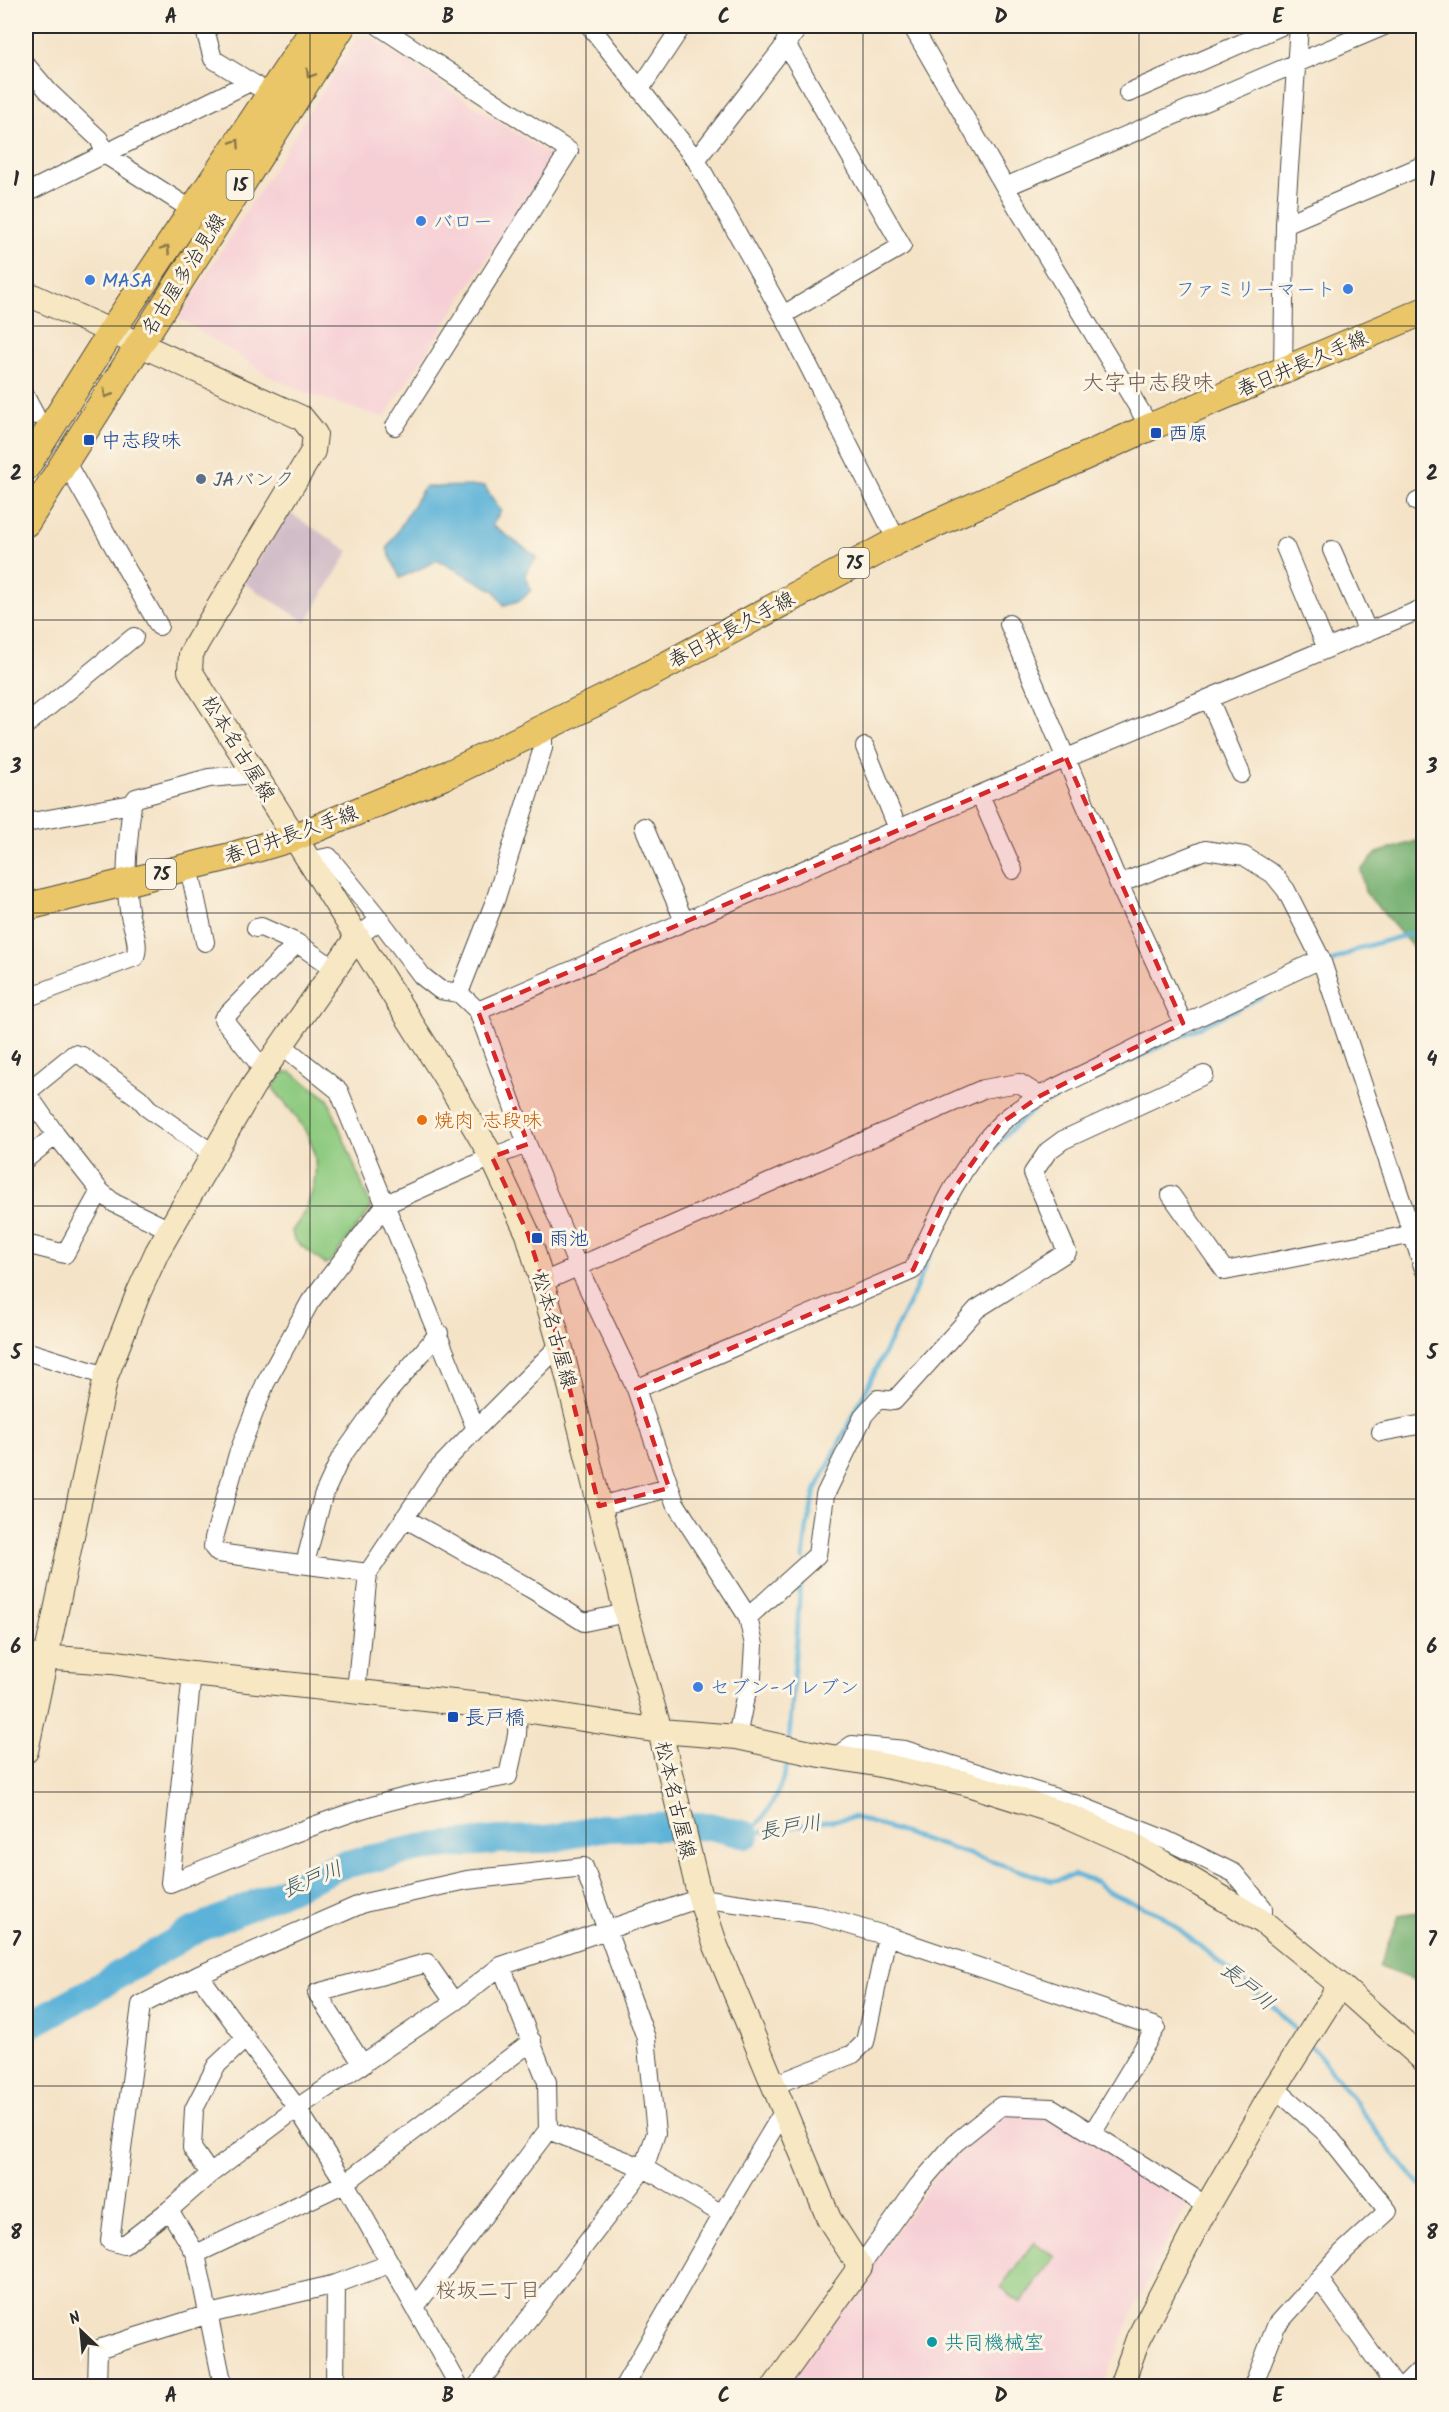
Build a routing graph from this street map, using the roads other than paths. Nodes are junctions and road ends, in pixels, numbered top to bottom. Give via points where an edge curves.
1 (204, 26) edge
2 (316, 26) edge
3 (342, 26) edge
4 (379, 26) edge
5 (590, 26) edge
6 (682, 26) edge
7 (800, 26) edge
8 (912, 26) edge
9 (1281, 26) edge
10 (1299, 26) edge
11 (1384, 26) edge
12 (785, 42) junction
13 (1298, 62) junction
14 (26, 65) edge
15 (260, 88) junction
16 (640, 89) junction
17 (1128, 93) dead end
18 (106, 155) junction
19 (696, 160) junction
20 (1424, 165) edge
21 (1005, 187) junction
22 (26, 193) edge
23 (192, 210) junction
24 (1285, 224) junction
25 (26, 293) edge
26 (1424, 311) edge
27 (783, 315) junction
28 (111, 332) junction
29 (138, 345) junction
30 (1283, 372) junction
31 (26, 398) edge
32 (35, 415) dead end
33 (395, 426) dead end
34 (1149, 427) junction
35 (65, 461) junction
36 (26, 467) edge
37 (26, 523) edge
38 (897, 541) junction
39 (1286, 548) dead end
40 (1332, 550) dead end
41 (1424, 608) edge
42 (1009, 624) dead end
43 (159, 626) dead end
44 (1368, 632) junction
45 (134, 638) dead end
46 (1327, 649) junction
47 (1209, 699) junction
48 (26, 725) edge
49 (543, 729) junction
50 (865, 747) dead end
51 (1066, 758) junction
52 (255, 774) junction
53 (1241, 774) dead end
54 (980, 795) junction
55 (132, 804) junction
56 (26, 823) edge
57 (644, 827) dead end
58 (898, 829) junction
59 (295, 837) junction
60 (310, 861) junction
61 (189, 867) junction
62 (1013, 870) dead end
63 (126, 882) junction
64 (1119, 884) junction
65 (26, 908) edge
66 (380, 920) junction
67 (684, 921) junction
68 (256, 928) dead end
69 (357, 937) junction
70 (205, 942) dead end
71 (297, 943) junction
72 (1323, 966) junction
73 (336, 970) junction
74 (459, 993) junction
75 (26, 998) edge
76 (478, 1011) junction
77 (1183, 1023) junction
78 (283, 1046) junction
79 (264, 1070) junction
80 (1204, 1075) dead end
81 (26, 1093) edge
82 (1040, 1096) junction
83 (56, 1135) junction
84 (527, 1144) junction
85 (215, 1155) junction
86 (492, 1157) junction
87 (26, 1160) edge
88 (100, 1191) junction
89 (1171, 1195) dead end
90 (386, 1204) junction
91 (170, 1230) junction
92 (1418, 1243) edge
93 (26, 1244) edge
94 (578, 1267) junction
95 (1424, 1269) edge
96 (543, 1282) junction
97 (439, 1334) junction
98 (560, 1345) junction
99 (26, 1351) edge
100 (106, 1376) junction
101 (636, 1389) junction
102 (1424, 1424) edge
103 (476, 1429) junction
104 (1381, 1432) dead end
105 (669, 1488) junction
106 (599, 1506) junction
107 (404, 1518) junction
108 (304, 1563) junction
109 (368, 1573) junction
110 (626, 1613) junction
111 (748, 1617) junction
112 (36, 1657) edge
113 (192, 1674) junction
114 (356, 1691) junction
115 (518, 1710) junction
116 (660, 1731) junction
117 (737, 1737) junction
118 (26, 1751) edge
119 (700, 1898) junction
120 (606, 1929) junction
121 (887, 1936) junction
122 (501, 1966) junction
123 (199, 1975) junction
124 (1340, 1985) junction
125 (454, 2002) junction
126 (246, 2038) junction
127 (532, 2041) junction
128 (1424, 2060) edge
129 (363, 2065) junction
130 (774, 2085) junction
131 (1275, 2088) junction
132 (297, 2108) junction
133 (785, 2109) junction
134 (548, 2130) junction
135 (1093, 2132) junction
136 (644, 2169) junction
137 (210, 2174) junction
138 (345, 2183) junction
139 (1207, 2206) junction
140 (169, 2210) junction
141 (722, 2214) junction
142 (196, 2254) junction
143 (389, 2264) junction
144 (860, 2267) junction
145 (1319, 2279) junction
146 (336, 2283) junction
147 (415, 2307) junction
148 (209, 2314) junction
149 (1424, 2366) edge
150 (98, 2386) edge
151 (223, 2386) edge
152 (335, 2386) edge
153 (459, 2386) edge
154 (477, 2386) edge
155 (624, 2386) edge
156 (775, 2386) edge
157 (1121, 2386) edge
158 (1253, 2386) edge
159 (1395, 2386) edge
160 (1404, 2386) edge

1 - 15 street via 213,59
2 - 15 main road, 名古屋多治見線 / 15
3 -> 29 main road, 名古屋多治見線 / 15
4 - 33 street via 569,152
5 - 16 street
6 - 16 street
7 - 12 street
8 - 21 street
9 - 17 street
10 - 13 street
11 - 13 street
12 - 19 street
12 - 27 street via 903,246
13 - 21 street
13 - 24 street
14 - 18 street via 99,139
15 - 18 street
23 -> 15 main road, 名古屋多治見線 / 15
16 - 19 street
18 - 22 street
18 - 23 street
19 - 27 street
20 - 24 street
21 - 34 street
28 -> 23 main road, 名古屋多治見線 / 15
24 - 30 street
25 - 28 street, 松本名古屋線
26 - 30 main road, 春日井長久手線 / 75
27 - 38 street
28 - 29 street, 松本名古屋線
28 - 36 main road, 名古屋多治見線 / 15
29 -> 35 main road, 名古屋多治見線 / 15
29 - 52 street, 松本名古屋線 via 302,418 315,434 313,451 198,641 190,664 190,671
30 - 34 main road, 春日井長久手線 / 75
31 - 32 street
34 - 38 main road, 春日井長久手線 / 75
35 - 37 main road, 名古屋多治見線 / 15
35 - 43 street
38 - 49 main road, 春日井長久手線 / 75
39 - 46 street
40 - 44 street
41 - 44 street
42 - 51 street
44 - 46 street
45 - 48 street
46 - 47 street
47 - 51 street
47 - 53 street
49 - 59 main road, 春日井長久手線 / 75 via 451,773
49 - 74 street via 543,748 495,901
50 - 58 street
51 - 54 street
51 - 64 street
52 - 55 street via 209,778 136,798
52 - 59 street, 松本名古屋線
54 - 58 street
54 - 62 street
55 - 56 street
55 - 63 street
57 - 67 street
58 - 67 street
59 - 60 street, 松本名古屋線
59 - 61 main road, 春日井長久手線 / 75
60 - 66 street via 329,857
60 - 69 street, 松本名古屋線
61 - 63 main road, 春日井長久手線 / 75
61 - 70 street
63 - 65 main road, 春日井長久手線 / 75
63 - 75 street via 138,950 135,957
64 - 72 street via 1205,850 1244,856 1273,874 1286,891
64 - 77 street
66 - 69 street
66 - 74 street via 422,976 440,990
67 - 76 street
68 - 71 street
69 - 73 street
69 - 86 street, 松本名古屋線
71 - 73 street
71 - 79 street via 223,1018
72 - 77 street
72 - 92 street
73 - 78 street
74 - 76 street
76 - 84 street
77 - 82 street
78 - 79 street
78 - 90 street via 339,1090
79 - 85 street
80 - 111 street via 1047,1150 1033,1173 1067,1252 977,1309 894,1401 878,1399 864,1415 825,1495 817,1555
81 - 83 street
81 - 85 street via 74,1054 82,1056
82 - 94 street via 1019,1083 983,1089
82 - 101 street via 1000,1124 975,1154 943,1204 913,1270
83 - 87 street
83 - 88 street
84 - 86 street
84 - 94 street
85 - 91 street
86 - 90 street
86 - 96 street, 松本名古屋線 via 528,1234
88 - 91 street via 114,1203
88 - 93 street via 65,1254
89 - 92 street via 1225,1271
90 - 97 street
90 - 108 street via 310,1302 265,1384 238,1454 214,1538 213,1547 218,1553
91 - 100 street via 138,1294
92 - 95 street
94 - 96 street
94 - 101 street
96 - 98 street, 松本名古屋線
97 - 103 street
97 - 108 street via 384,1397 340,1459 323,1496
98 - 103 street
98 - 106 street, 松本名古屋線
99 - 100 street
100 - 112 street
101 - 105 street
102 - 104 street
103 - 107 street via 436,1471
105 - 106 street
105 - 111 street
106 - 110 street, 松本名古屋線
107 - 109 street
107 - 110 street via 585,1622
108 - 109 street
109 - 114 street
110 - 116 street, 松本名古屋線
111 - 117 street via 754,1645 752,1677
112 - 113 street via 112,1662
112 - 118 street
113 - 114 street
113 - 115 street via 170,1883 363,1809 508,1776 518,1735
114 - 115 street
115 - 116 street
116 - 117 street
116 - 119 street, 松本名古屋線
117 - 124 street via 965,1783 1066,1815 1131,1844 1263,1922
119 - 120 street
119 - 121 street via 813,1914
119 - 130 street, 松本名古屋線
120 - 122 street
120 - 123 street via 584,1867 467,1880 364,1903
120 - 136 street via 646,2038 656,2133
121 - 130 street via 865,2042 853,2054
121 - 135 street via 1156,2027
122 - 125 street
122 - 127 street
123 - 126 street
123 - 140 street via 141,2005 110,2241 124,2245
124 - 128 street
124 - 131 street
125 - 129 street
125 - 129 street via 427,1963 317,1993
126 - 132 street
126 - 137 street via 216,2066 194,2109 192,2148
127 - 134 street via 547,2082
127 - 138 street
129 - 132 street
130 - 133 street, 松本名古屋線
131 - 139 street
131 - 145 street via 1327,2134 1388,2211
132 - 137 street
132 - 138 street
133 - 141 street
133 - 144 street, 松本名古屋線 via 829,2219
134 - 136 street
134 - 147 street
135 - 139 street
135 - 144 street via 1052,2108 1001,2106 955,2143 918,2186
136 - 141 street
136 - 154 street
137 - 140 street
138 - 142 street
138 - 143 street
139 - 157 street via 1138,2339
140 - 142 street
141 - 155 street
142 - 148 street
143 - 146 street
143 - 147 street
144 - 156 street
145 - 158 street via 1276,2326
145 - 159 street
146 - 148 street
146 - 152 street
147 - 153 street
148 - 150 street via 98,2349
148 - 151 street
149 - 160 street

